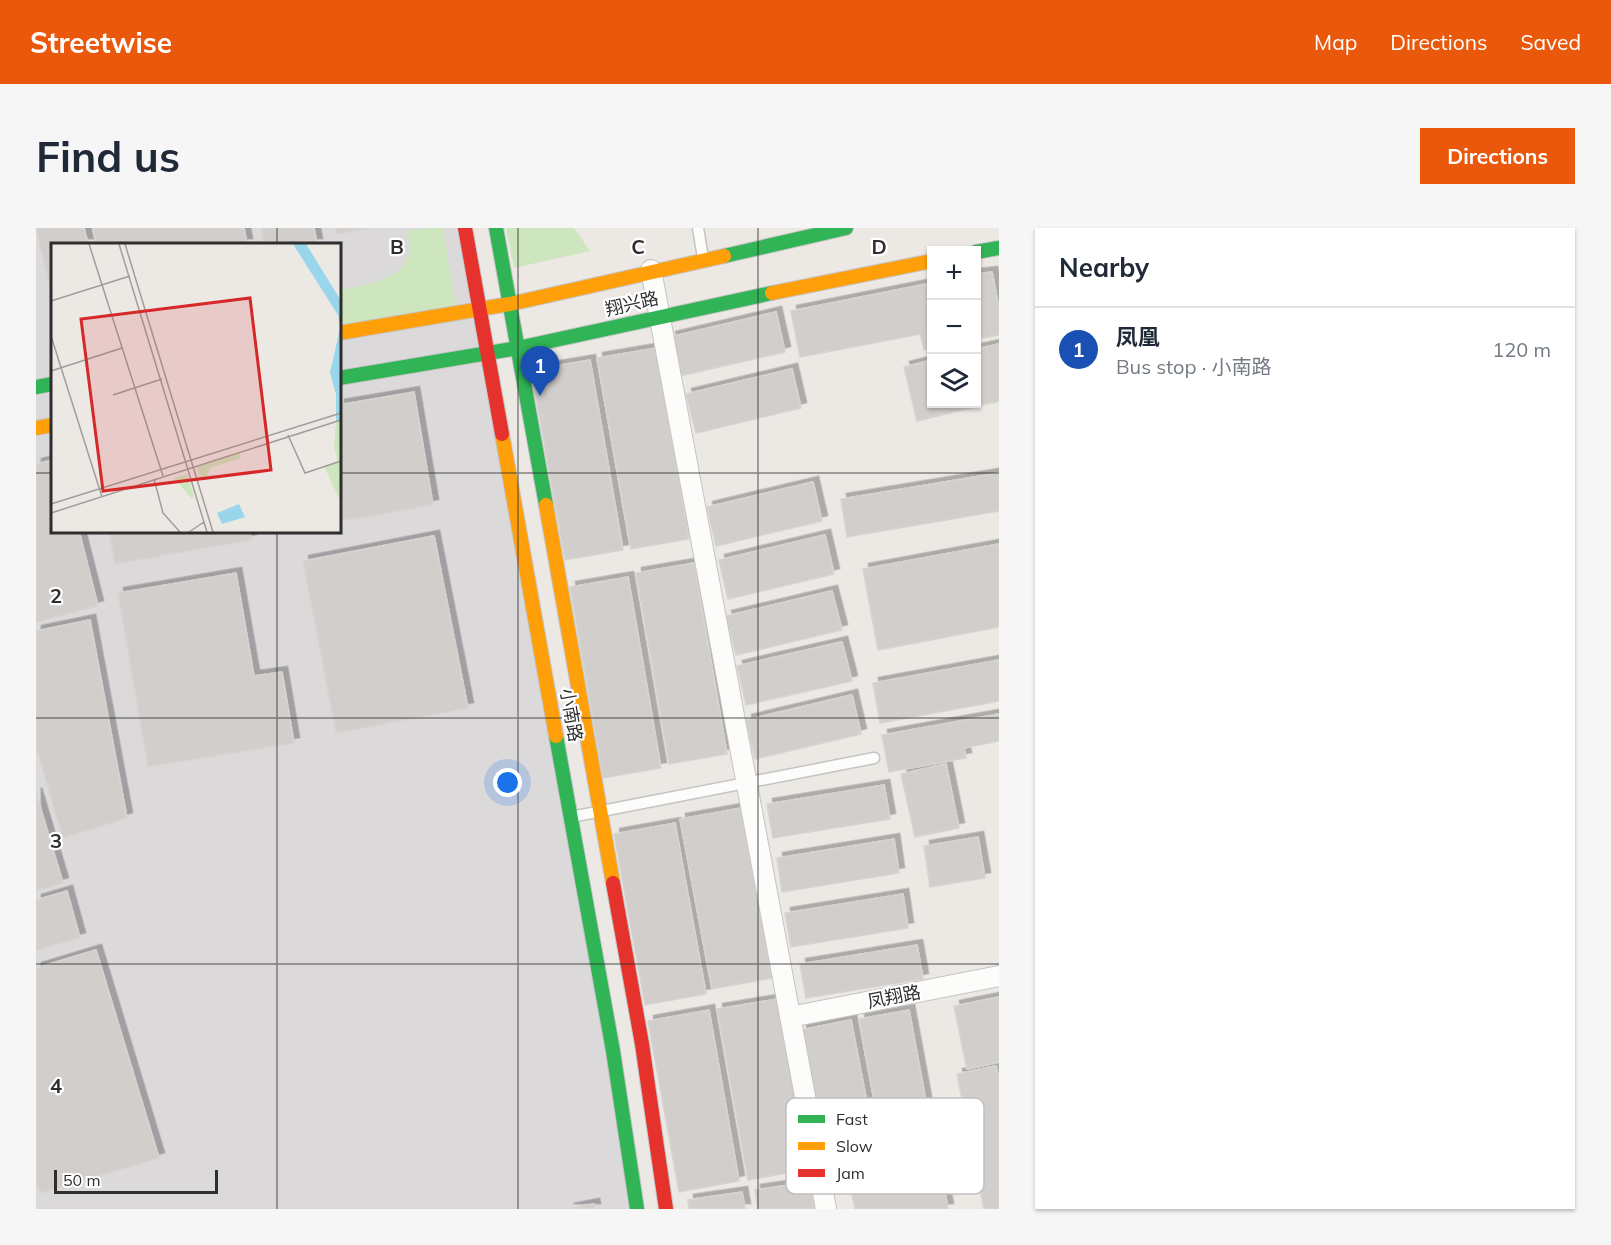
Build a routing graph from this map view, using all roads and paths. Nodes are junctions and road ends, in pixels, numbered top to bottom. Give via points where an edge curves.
1 (465, 228) edge
2 (496, 228) edge
3 (699, 228) edge
4 (846, 228) edge
5 (999, 248) edge
6 (981, 251) edge
7 (703, 259) junction
8 (927, 262) edge
9 (651, 270) junction
10 (510, 304) junction
11 (480, 309) junction
12 (659, 316) junction
13 (340, 333) edge
14 (518, 348) junction
15 (489, 354) junction
16 (340, 378) edge
17 (51, 384) edge
18 (36, 387) edge
19 (51, 425) edge
20 (36, 428) edge
21 (874, 758) dead end
22 (746, 783) junction
23 (600, 811) junction
24 (571, 817) junction
25 (999, 976) edge
26 (790, 1017) junction
27 (805, 1098) edge
28 (823, 1194) edge
29 (638, 1209) edge
30 (666, 1209) edge
31 (826, 1209) edge

1 - 11 main road, 小南路
2 - 10 main road, 小南路
3 - 7 lane
4 - 7 main road, 翔兴路
5 - 6 main road
7 - 9 main road, 翔兴路
8 - 12 main road, 翔兴路
9 - 10 main road, 翔兴路
9 - 12 street
10 - 11 main road, 翔兴路
10 - 14 main road, 小南路
11 - 13 main road, 翔兴路
11 - 15 main road, 小南路
12 - 14 main road, 翔兴路
12 - 22 street
14 - 15 main road, 翔兴路
14 - 23 main road, 小南路
15 - 16 main road, 翔兴路
15 - 24 main road, 小南路
17 - 18 main road
19 - 20 main road
21 - 22 lane
22 - 23 lane
22 - 26 street
23 - 24 lane
23 - 30 main road, 小南路 via 642,1044
24 - 29 main road, 小南路
25 - 26 street, 凤翔路
26 - 27 street
28 - 31 street

